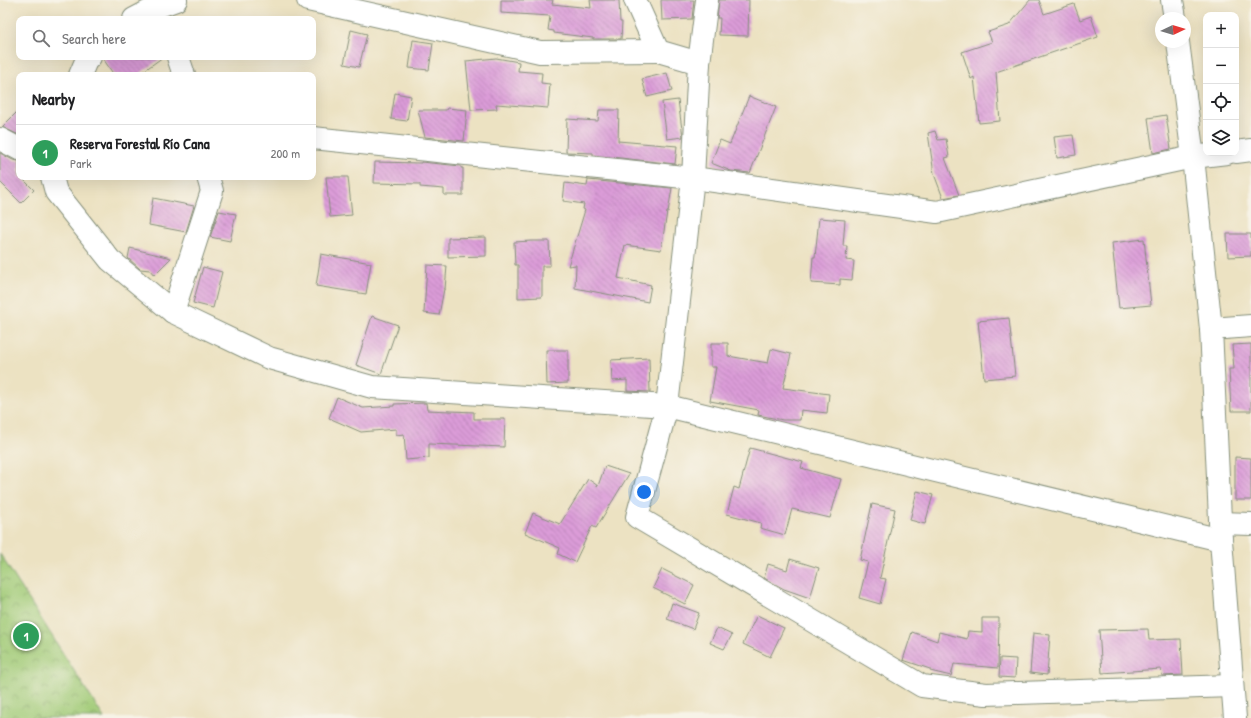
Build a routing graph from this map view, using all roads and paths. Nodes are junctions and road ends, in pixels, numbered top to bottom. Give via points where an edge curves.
1 (308, 0) edge
2 (635, 0) edge
3 (707, 0) edge
4 (1172, 0) edge
5 (165, 8) edge
6 (1174, 12) edge
7 (142, 16) edge
8 (1179, 48) edge
9 (658, 51) junction
10 (87, 60) edge
11 (179, 60) edge
12 (699, 63) junction
13 (81, 72) edge
14 (183, 72) edge
15 (316, 138) edge
16 (0, 139) edge
17 (16, 147) edge
18 (1251, 150) edge
19 (1239, 152) edge
20 (1203, 156) edge
21 (1193, 157) junction
22 (692, 178) junction
23 (53, 180) edge
24 (209, 180) edge
25 (173, 312) junction
26 (1251, 326) edge
27 (1211, 329) junction
28 (667, 406) junction
29 (1251, 524) edge
30 (1221, 531) junction
31 (1232, 686) junction
32 (1235, 718) edge

1 - 9 street via 540,52
2 - 9 street
3 - 12 street
4 - 6 street
5 - 7 street
8 - 21 street
9 - 12 street
10 - 13 street
11 - 14 street
12 - 22 street
15 - 22 street
16 - 17 street
18 - 19 street
20 - 21 street
21 - 22 street via 937,212
21 - 27 street
22 - 28 street
23 - 25 street via 56,192 110,260
24 - 25 street via 212,191
25 - 28 street via 269,358 372,387
26 - 27 street
27 - 30 street
28 - 30 street
28 - 31 street via 637,517 922,686 986,694
29 - 30 street
30 - 31 street
31 - 32 street

